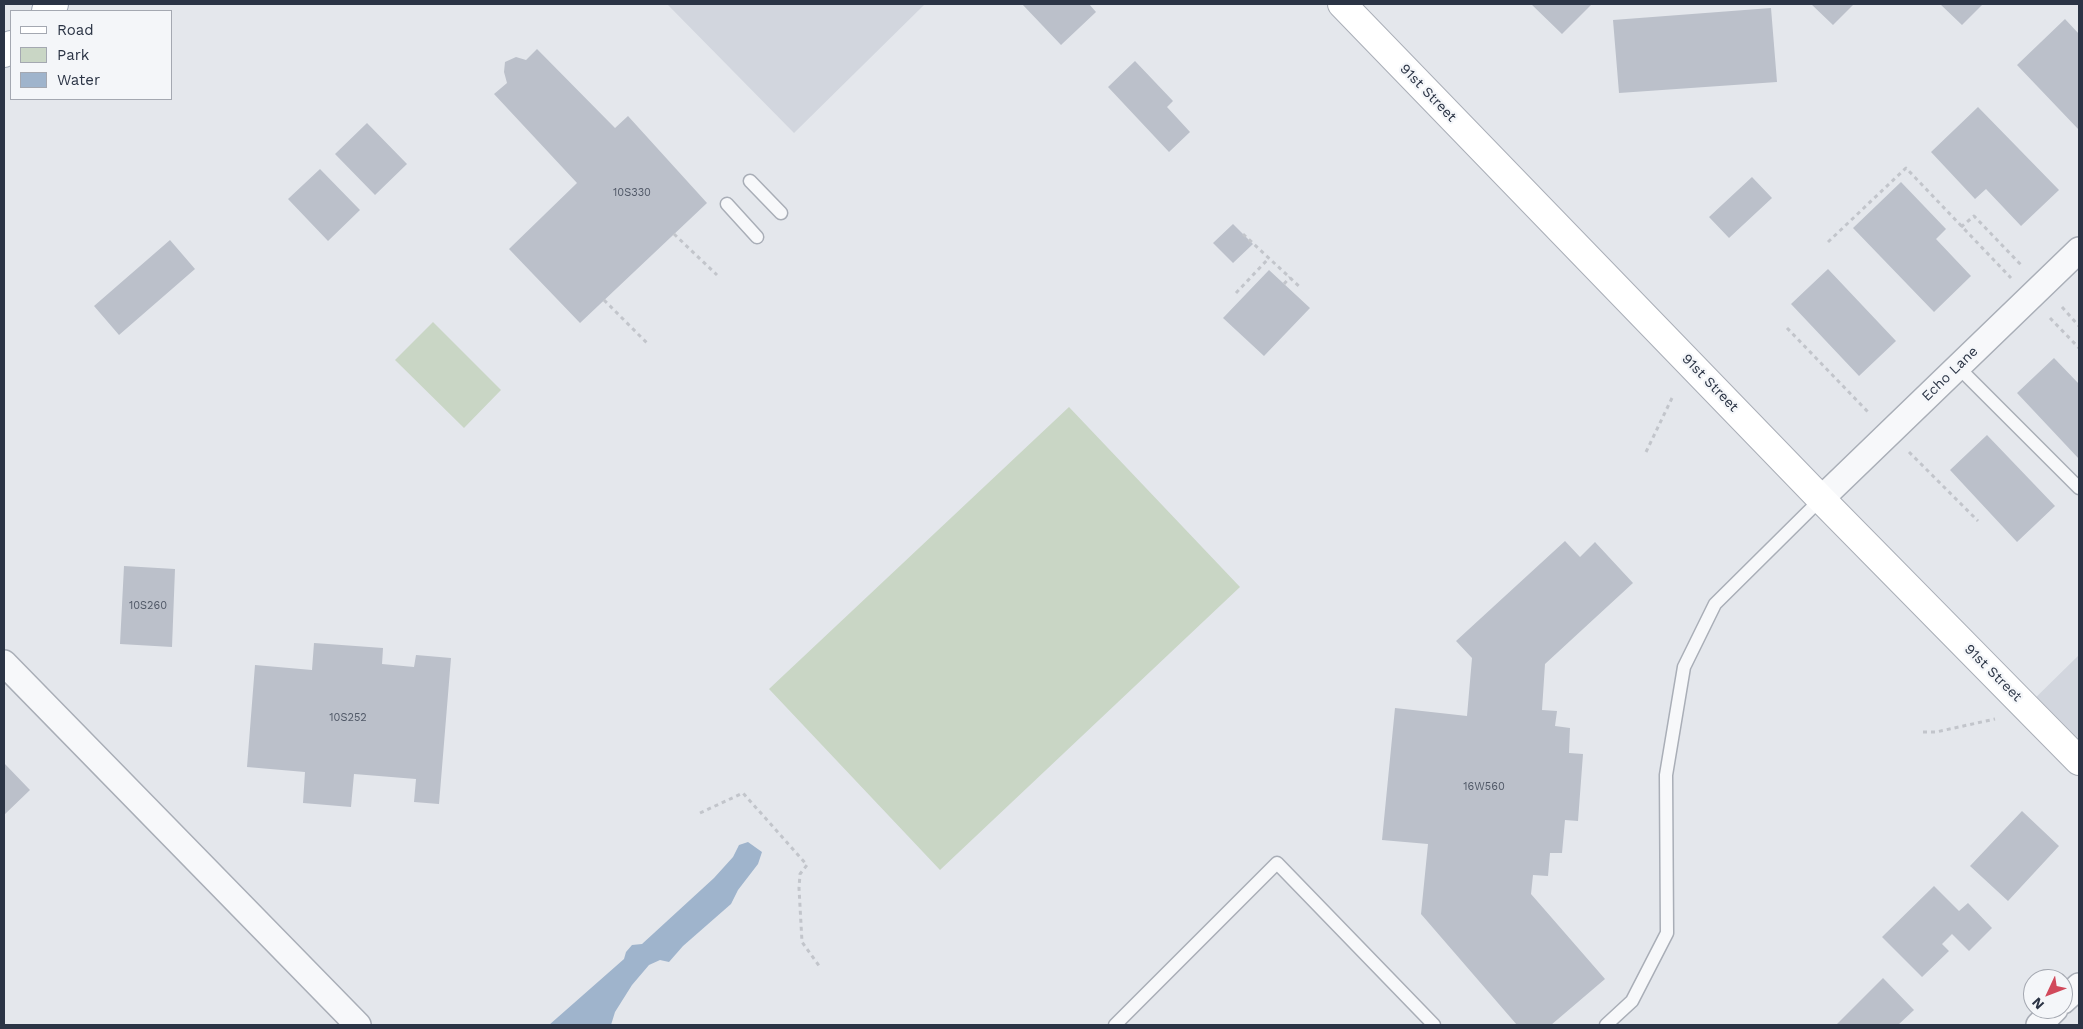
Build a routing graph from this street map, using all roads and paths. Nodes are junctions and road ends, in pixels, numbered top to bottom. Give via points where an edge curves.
1 (1342, 4) edge
2 (750, 181) dead end
3 (727, 204) dead end
4 (781, 213) dead end
5 (1961, 227) junction
6 (674, 234) dead end
7 (1243, 234) dead end
8 (757, 237) dead end
9 (1828, 242) dead end
10 (2079, 250) edge
11 (1270, 258) junction
12 (717, 275) dead end
13 (1290, 277) junction
14 (1284, 284) dead end
15 (1301, 288) dead end
16 (2036, 292) junction
17 (1236, 293) dead end
18 (604, 300) dead end
19 (1787, 328) dead end
20 (648, 344) dead end
21 (2079, 348) edge
22 (1958, 367) junction
23 (1672, 398) dead end
24 (1890, 433) junction
25 (1646, 452) dead end
26 (2079, 488) edge
27 (1821, 499) junction
28 (1978, 521) dead end
29 (4, 663) edge
30 (2030, 711) junction
31 (1923, 732) dead end
32 (2079, 761) edge
33 (700, 813) dead end
34 (820, 967) dead end
35 (358, 1025) edge
36 (1114, 1025) edge
37 (1434, 1025) edge
38 (1606, 1025) edge

1 - 27 main road, 91st Street
2 - 4 lane
3 - 8 lane
5 - 9 path via 1906,168
5 - 16 path
5 - 16 path via 1974,216
6 - 12 path
7 - 11 path
10 - 16 street, Echo Lane
11 - 13 path
11 - 17 path
13 - 14 path
13 - 15 path
16 - 21 path
16 - 22 street, Echo Lane
18 - 20 path
19 - 24 path
22 - 24 street, Echo Lane
22 - 26 lane
23 - 25 path
24 - 27 street, Echo Lane
24 - 28 path
27 - 30 main road, 91st Street
27 - 38 lane via 1715,604 1684,667 1666,775 1667,934 1632,1001
29 - 35 street
30 - 31 path via 1936,732
30 - 32 main road, 91st Street
33 - 34 path via 743,792 807,865 800,874 799,888 802,942
36 - 37 lane via 1277,864

